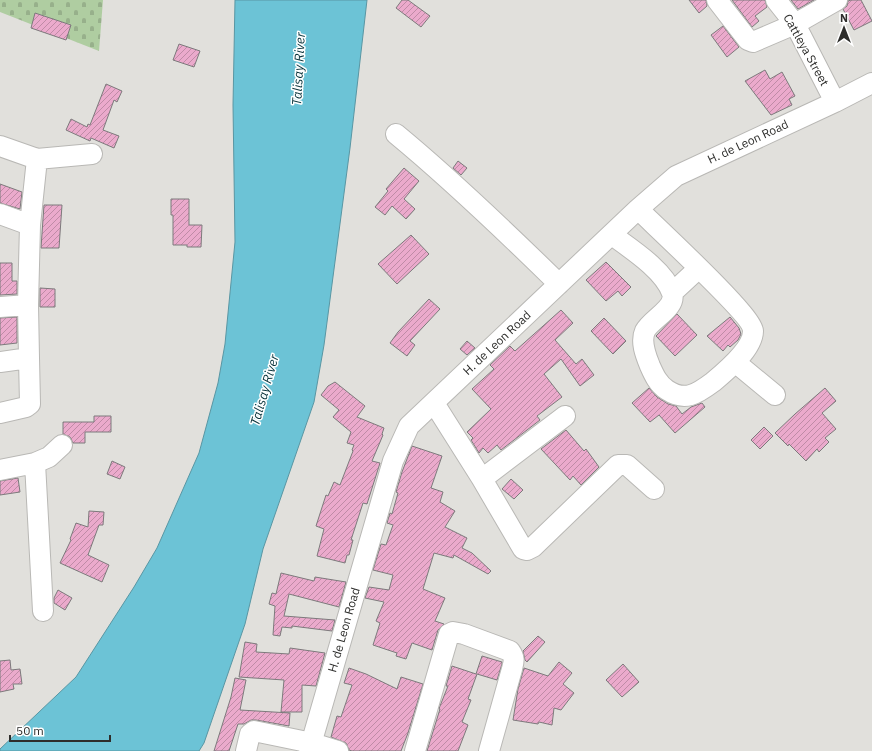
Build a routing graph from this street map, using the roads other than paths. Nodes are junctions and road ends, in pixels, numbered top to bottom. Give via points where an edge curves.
1 (717, 0) edge
2 (776, 0) edge
3 (837, 0) edge
4 (795, 24) junction
5 (872, 83) edge
6 (835, 102) junction
7 (396, 134) dead end
8 (0, 146) edge
9 (92, 154) dead end
10 (37, 159) junction
11 (638, 209) junction
12 (0, 214) edge
13 (30, 225) junction
14 (612, 234) junction
15 (699, 268) junction
16 (560, 284) junction
17 (672, 293) junction
18 (28, 305) junction
19 (0, 308) edge
20 (29, 358) junction
21 (0, 362) edge
22 (735, 362) junction
23 (775, 395) dead end
24 (434, 403) junction
25 (0, 413) edge
26 (565, 416) dead end
27 (62, 445) dead end
28 (35, 463) junction
29 (0, 470) edge
30 (482, 479) junction
31 (654, 489) dead end
32 (43, 611) dead end
33 (310, 747) edge
34 (246, 751) edge
35 (338, 751) edge
36 (415, 751) edge
37 (489, 751) edge

1 - 4 street via 748,40 753,42
2 - 4 street, Cattleya Street
3 - 4 street
4 - 6 street, Cattleya Street
5 - 6 street, H. de Leon Road
6 - 11 street, H. de Leon Road via 676,176
7 - 16 street via 442,172
8 - 10 street
9 - 10 street
10 - 13 street
11 - 14 street, H. de Leon Road
11 - 15 street
12 - 13 street
13 - 18 street
14 - 16 street, H. de Leon Road
14 - 17 street via 655,269
15 - 17 street
15 - 22 street via 748,320 753,329 745,350
16 - 24 street, H. de Leon Road
17 - 22 street via 670,305 646,330 643,338 648,362 656,378 666,389 677,396 689,396 700,392
18 - 19 street
18 - 20 street
20 - 21 street
20 - 25 street via 30,404
22 - 23 street
24 - 30 street
24 - 33 street, H. de Leon Road via 409,426 393,461
26 - 30 street
27 - 28 street via 49,457
28 - 29 street
28 - 32 street
30 - 31 street via 519,544 527,550 618,465 627,464
33 - 34 street via 254,731 250,734
33 - 35 street
36 - 37 street via 449,634 457,632 510,651 515,659

